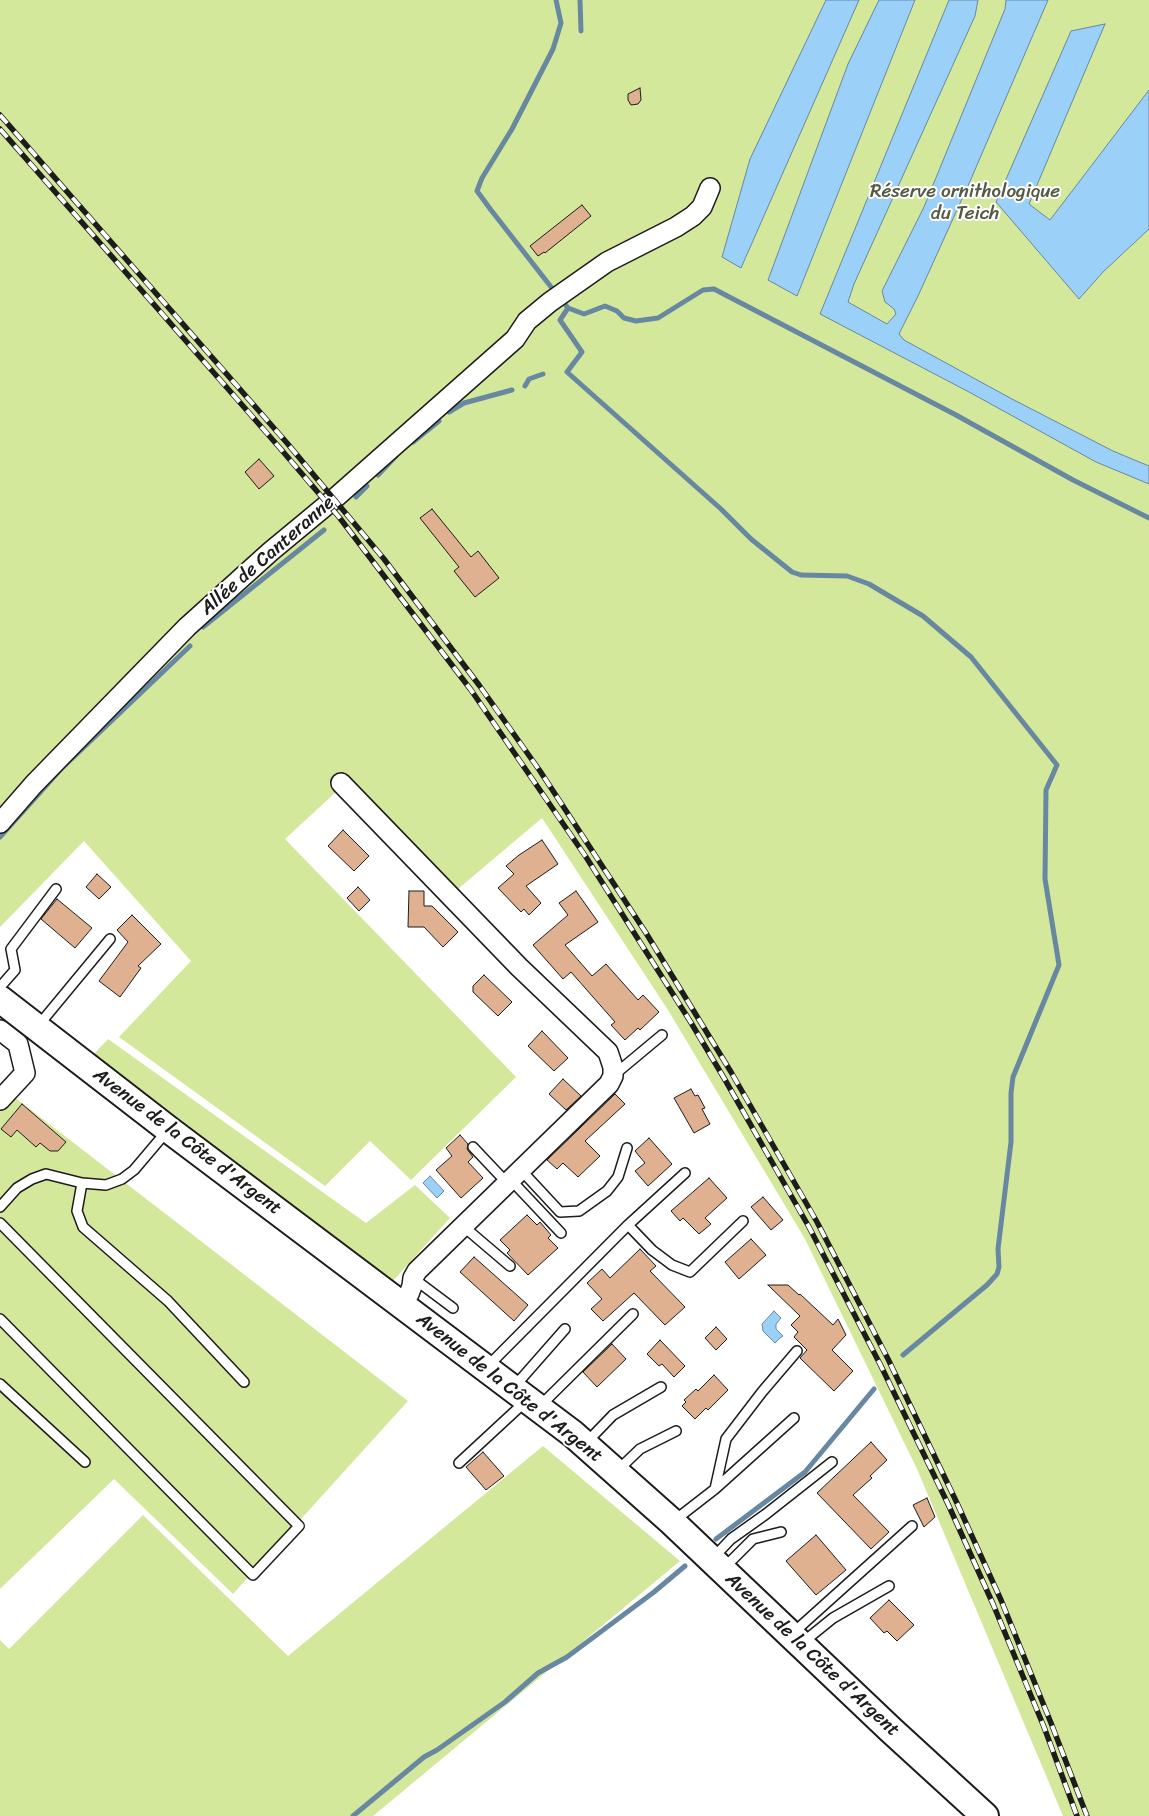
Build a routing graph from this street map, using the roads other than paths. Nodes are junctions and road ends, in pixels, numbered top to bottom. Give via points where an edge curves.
1 (710, 188) dead end
2 (341, 783) dead end
3 (0, 823) edge
4 (56, 889) dead end
5 (110, 939) dead end
6 (0, 987) edge
7 (0, 999) edge
8 (0, 1030) edge
9 (29, 1032) junction
10 (662, 1035) dead end
11 (613, 1076) junction
12 (0, 1100) edge
13 (168, 1129) junction
14 (473, 1147) dead end
15 (627, 1148) dead end
16 (685, 1173) dead end
17 (513, 1178) junction
18 (82, 1182) junction
19 (0, 1207) edge
20 (743, 1221) dead end
21 (0, 1223) edge
22 (628, 1225) junction
23 (463, 1226) junction
24 (562, 1233) dead end
25 (510, 1266) dead end
26 (413, 1278) junction
27 (400, 1304) junction
28 (453, 1308) dead end
29 (633, 1314) dead end
30 (0, 1319) edge
31 (565, 1329) dead end
32 (797, 1351) dead end
33 (486, 1368) junction
34 (244, 1382) dead end
35 (0, 1384) edge
36 (662, 1387) dead end
37 (527, 1398) junction
38 (794, 1418) dead end
39 (676, 1431) dead end
40 (584, 1444) junction
41 (85, 1462) dead end
42 (832, 1462) dead end
43 (459, 1463) dead end
44 (616, 1472) junction
45 (715, 1489) junction
46 (672, 1522) junction
47 (912, 1526) dead end
48 (781, 1532) dead end
49 (717, 1565) junction
50 (889, 1586) dead end
51 (796, 1640) junction
52 (985, 1816) edge

1 - 3 street, Allée de Canteranne via 702,207 693,216 607,262 528,321 515,339 187,627
2 - 11 street via 519,967 608,1052
4 - 6 lane via 11,949 15,970
5 - 9 lane
7 - 9 main road, Avenue de la Côte d'Argent
8 - 9 street
9 - 12 street via 25,1073
9 - 13 main road, Avenue de la Côte d'Argent
10 - 11 lane
11 - 17 street
13 - 18 lane via 134,1170 122,1179 106,1185
13 - 27 main road, Avenue de la Côte d'Argent
14 - 17 lane
15 - 17 lane via 618,1177 607,1191 579,1211 560,1212
16 - 22 lane
17 - 23 street
17 - 24 lane
18 - 19 lane via 46,1174 18,1188
18 - 34 lane via 77,1211 83,1227 168,1301
20 - 22 lane via 690,1272 672,1266
21 - 30 lane via 299,1526 253,1575
22 - 33 lane
23 - 25 lane
23 - 26 street
26 - 27 street via 412,1286
26 - 28 lane
27 - 33 main road, Avenue de la Côte d'Argent
29 - 37 lane
31 - 37 lane
32 - 45 lane via 726,1439
33 - 37 main road, Avenue de la Côte d'Argent
35 - 41 lane
36 - 40 lane via 613,1415
37 - 40 main road, Avenue de la Côte d'Argent
37 - 43 lane
38 - 45 lane
39 - 44 lane via 640,1450
40 - 44 main road, Avenue de la Côte d'Argent
42 - 49 lane via 731,1539
44 - 46 main road, Avenue de la Côte d'Argent
45 - 46 lane
46 - 49 main road, Avenue de la Côte d'Argent
47 - 51 lane
48 - 49 lane via 753,1539
49 - 51 main road, Avenue de la Côte d'Argent
50 - 51 lane
51 - 52 main road, Avenue de la Côte d'Argent

